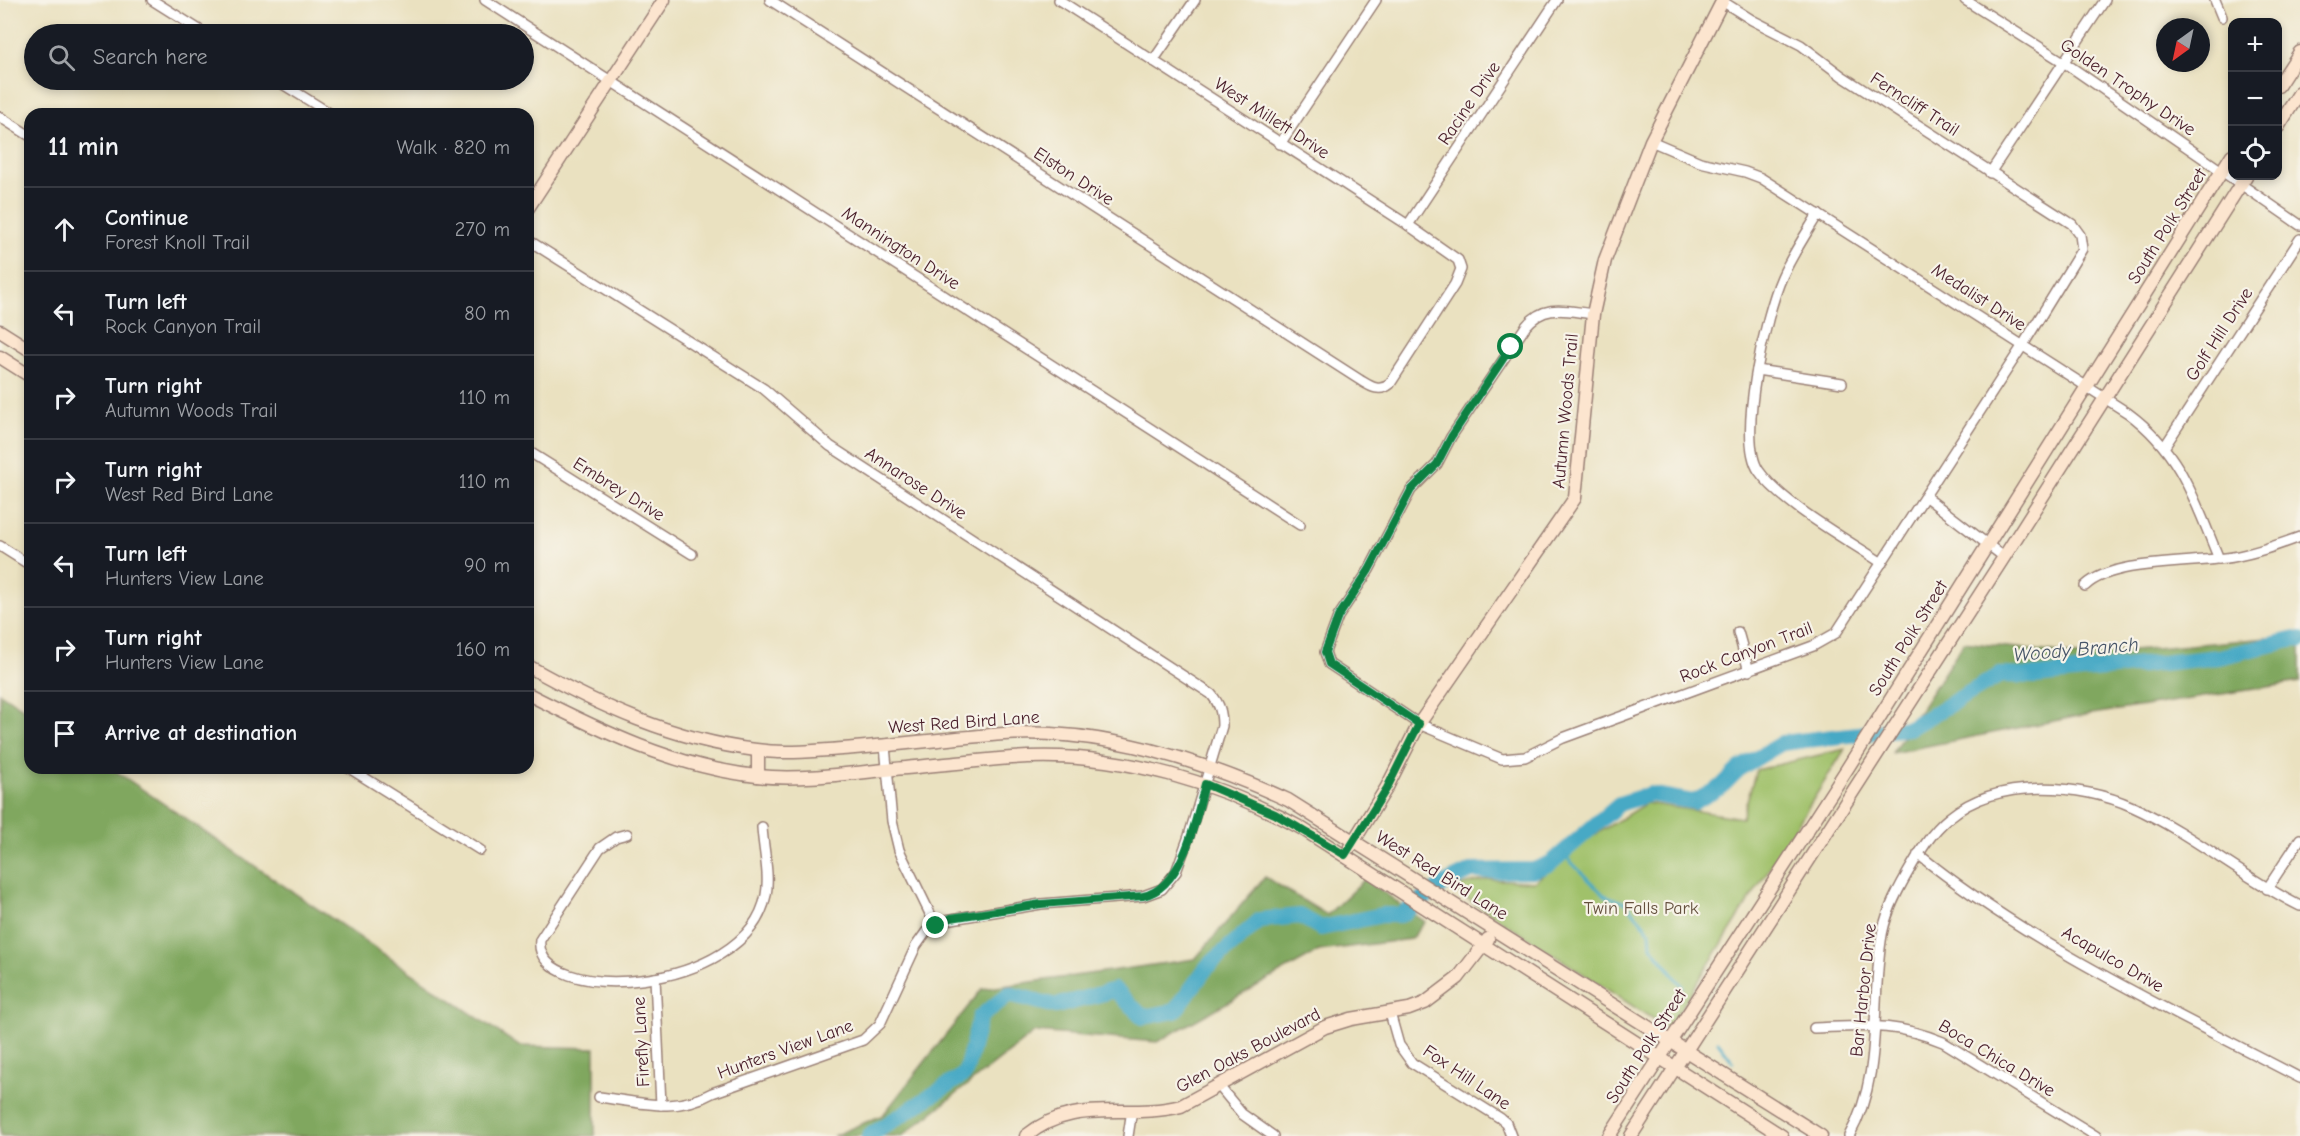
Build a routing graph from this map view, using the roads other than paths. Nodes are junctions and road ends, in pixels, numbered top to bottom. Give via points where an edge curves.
1 (152, 0) edge
2 (485, 0) edge
3 (664, 0) edge
4 (770, 0) edge
5 (1059, 0) edge
6 (1195, 0) edge
7 (1376, 0) edge
8 (1557, 0) edge
9 (1965, 0) edge
10 (2105, 0) edge
11 (2215, 0) edge
12 (1723, 1) edge
13 (2222, 17) dead end
14 (190, 24) edge
15 (522, 24) edge
16 (534, 32) edge
17 (2300, 52) edge
18 (1153, 61) junction
19 (2065, 63) junction
20 (2282, 79) edge
21 (611, 81) junction
22 (292, 90) edge
23 (2300, 92) edge
24 (320, 108) edge
25 (0, 117) edge
26 (2278, 126) edge
27 (24, 132) edge
28 (1651, 141) junction
29 (1280, 144) junction
30 (2228, 161) edge
31 (2222, 170) junction
32 (2228, 172) edge
33 (1990, 173) junction
34 (2243, 180) edge
35 (2245, 180) edge
36 (534, 199) edge
37 (1818, 214) junction
38 (1408, 225) junction
39 (2300, 225) edge
40 (2300, 239) edge
41 (2082, 243) joint
42 (534, 244) edge
43 (1461, 269) joint
44 (1593, 314) junction
45 (0, 331) edge
46 (2023, 345) junction
47 (24, 346) edge
48 (0, 357) edge
49 (1757, 370) junction
50 (24, 372) edge
51 (1842, 383) dead end
52 (2088, 387) junction
53 (2106, 399) junction
54 (2165, 446) junction
55 (534, 455) edge
56 (1926, 497) junction
57 (1300, 525) dead end
58 (2300, 537) edge
59 (1986, 545) junction
60 (0, 546) edge
61 (692, 554) dead end
62 (2004, 557) junction
63 (2219, 559) junction
64 (24, 561) edge
65 (1882, 563) junction
66 (2085, 586) dead end
67 (1738, 632) dead end
68 (534, 669) edge
69 (1749, 671) junction
70 (534, 697) edge
71 (1419, 724) junction
72 (885, 746) junction
73 (758, 751) junction
74 (1210, 768) junction
75 (886, 770) junction
76 (360, 774) edge
77 (758, 776) junction
78 (1205, 784) junction
79 (762, 827) dead end
80 (627, 834) dead end
81 (2300, 839) edge
82 (1354, 841) junction
83 (480, 850) dead end
84 (1918, 854) junction
85 (1345, 855) junction
86 (2267, 889) junction
87 (2300, 906) edge
88 (936, 926) junction
89 (1494, 929) junction
90 (1485, 944) junction
91 (655, 978) junction
92 (1390, 1013) junction
93 (1875, 1026) junction
94 (1814, 1028) dead end
95 (1671, 1042) junction
96 (1686, 1051) junction
97 (1660, 1058) junction
98 (1675, 1068) junction
99 (2300, 1078) edge
100 (1219, 1086) junction
101 (599, 1096) dead end
102 (661, 1104) junction
103 (1132, 1110) junction
104 (1026, 1136) edge
105 (1128, 1136) edge
106 (1273, 1136) edge
107 (1511, 1136) edge
108 (1609, 1136) edge
109 (1631, 1136) edge
110 (1782, 1136) edge
111 (1821, 1136) edge
112 (1849, 1136) edge
113 (2096, 1136) edge

1 - 14 street
2 - 15 street, Mannington Drive
3 - 21 main road
4 - 43 street, Elston Drive via 1378,389 1390,384
5 - 18 street, West Millett Drive
6 - 18 street
7 - 29 street
8 - 38 street, Racine Drive
9 - 19 street, Golden Trophy Drive
10 - 19 street
11 - 13 street
12 - 28 main road, Autumn Woods Trail
12 - 33 street, Ferncliff Trail via 1801,45
16 - 21 street, Mannington Drive
17 - 20 main road
18 - 29 street, West Millett Drive
19 - 31 street, Golden Trophy Drive
19 - 33 street
21 - 36 main road
21 - 57 street, Mannington Drive
22 - 24 street
23 - 26 main road
25 - 27 street
28 - 37 street, Medalist Drive via 1700,162 1761,178
28 - 44 main road, Autumn Woods Trail via 1605,260
29 - 38 street, West Millett Drive
30 - 31 main road, South Polk Street
31 - 32 street, Golden Trophy Drive
31 - 52 main road, South Polk Street
33 - 41 street, Ferncliff Trail via 2072,224
34 - 53 main road, South Polk Street
35 - 39 street, Golden Trophy Drive
37 - 46 street, Medalist Drive
37 - 49 street via 1782,276 1767,319
38 - 43 street, West Millett Drive via 1458,260
40 - 54 street, Golf Hill Drive
41 - 46 street, Rock Canyon Trail via 2079,255
42 - 74 street, Annarose Drive via 764,389 830,446 1211,694 1220,707 1222,726
44 - 71 main road, Autumn Woods Trail via 1575,498
44 - 71 street, Rock Canyon Trail via 1551,309 1535,315 1451,437 1437,464 1411,490 1369,570 1338,617 1325,652 1329,664
45 - 47 main road
46 - 52 street, Medalist Drive
46 - 56 street, Rock Canyon Trail
48 - 50 main road
49 - 51 street
49 - 65 street via 1749,440 1759,472 1784,496
52 - 53 street, Medalist Drive
52 - 59 main road, South Polk Street
53 - 54 street, Medalist Drive via 2144,424
53 - 62 main road, South Polk Street
54 - 63 street, Medalist Drive via 2182,474
55 - 61 street, Embrey Drive
56 - 59 street
56 - 65 street, Rock Canyon Trail
58 - 63 street via 2275,547
59 - 62 street
59 - 95 main road, South Polk Street
60 - 64 street
62 - 96 main road, South Polk Street
63 - 66 street via 2116,569
65 - 69 street, Rock Canyon Trail via 1836,633
67 - 69 street
68 - 73 main road, West Red Bird Lane via 675,734
69 - 71 street, Rock Canyon Trail via 1513,759 1502,759
70 - 77 main road, West Red Bird Lane via 643,748 697,765
71 - 82 main road, Autumn Woods Trail via 1387,788
72 - 73 main road, West Red Bird Lane
72 - 74 main road, West Red Bird Lane via 1006,734 1080,735
72 - 75 street
73 - 77 main road
74 - 78 street, Annarose Drive
74 - 82 main road, West Red Bird Lane via 1288,800
75 - 77 main road, West Red Bird Lane
75 - 78 main road, West Red Bird Lane via 1029,757 1132,767
75 - 88 street via 899,850
76 - 83 street
78 - 85 main road, West Red Bird Lane via 1275,814
78 - 88 street, Hunters View Lane via 1176,872 1158,891 1143,896 1041,904 958,916
79 - 91 street via 766,896 748,932 717,958 693,969
80 - 91 street via 600,848 544,931 539,948 543,957 566,975 592,980
81 - 86 street
82 - 85 main road, Autumn Woods Trail
82 - 89 main road, West Red Bird Lane
84 - 86 street, Bar Harbor Drive via 1942,824 1975,802 2017,792 2075,790 2133,807
84 - 93 street, Bar Harbor Drive via 1894,897 1881,939
84 - 99 street, Acapulco Drive via 2098,971
85 - 90 main road, West Red Bird Lane
86 - 87 street, Bar Harbor Drive
88 - 102 street, Hunters View Lane via 916,946 880,1024 871,1035 834,1052 712,1093 695,1103
89 - 90 main road, Glen Oaks Boulevard
89 - 95 main road, West Red Bird Lane
90 - 92 main road, Glen Oaks Boulevard via 1442,992 1416,1007
90 - 97 main road, West Red Bird Lane
91 - 102 street, Firefly Lane
92 - 100 main road, Glen Oaks Boulevard via 1325,1027
92 - 107 street, Fox Hill Lane via 1396,1038 1412,1063 1500,1118
93 - 94 street, Boca Chica Drive
93 - 112 street, Bar Harbor Drive via 1869,1083
93 - 113 street, Boca Chica Drive via 1906,1029 1943,1042
95 - 96 main road, West Red Bird Lane
95 - 97 main road, South Polk Street
96 - 98 main road, South Polk Street
96 - 111 main road, West Red Bird Lane
97 - 98 main road, West Red Bird Lane
97 - 108 main road, South Polk Street
98 - 109 main road, South Polk Street
98 - 110 main road, West Red Bird Lane
100 - 103 main road, Glen Oaks Boulevard via 1181,1106
100 - 106 street via 1242,1114
101 - 102 street, Hunters View Lane
103 - 104 main road, Glen Oaks Boulevard via 1070,1113 1042,1124
103 - 105 street

